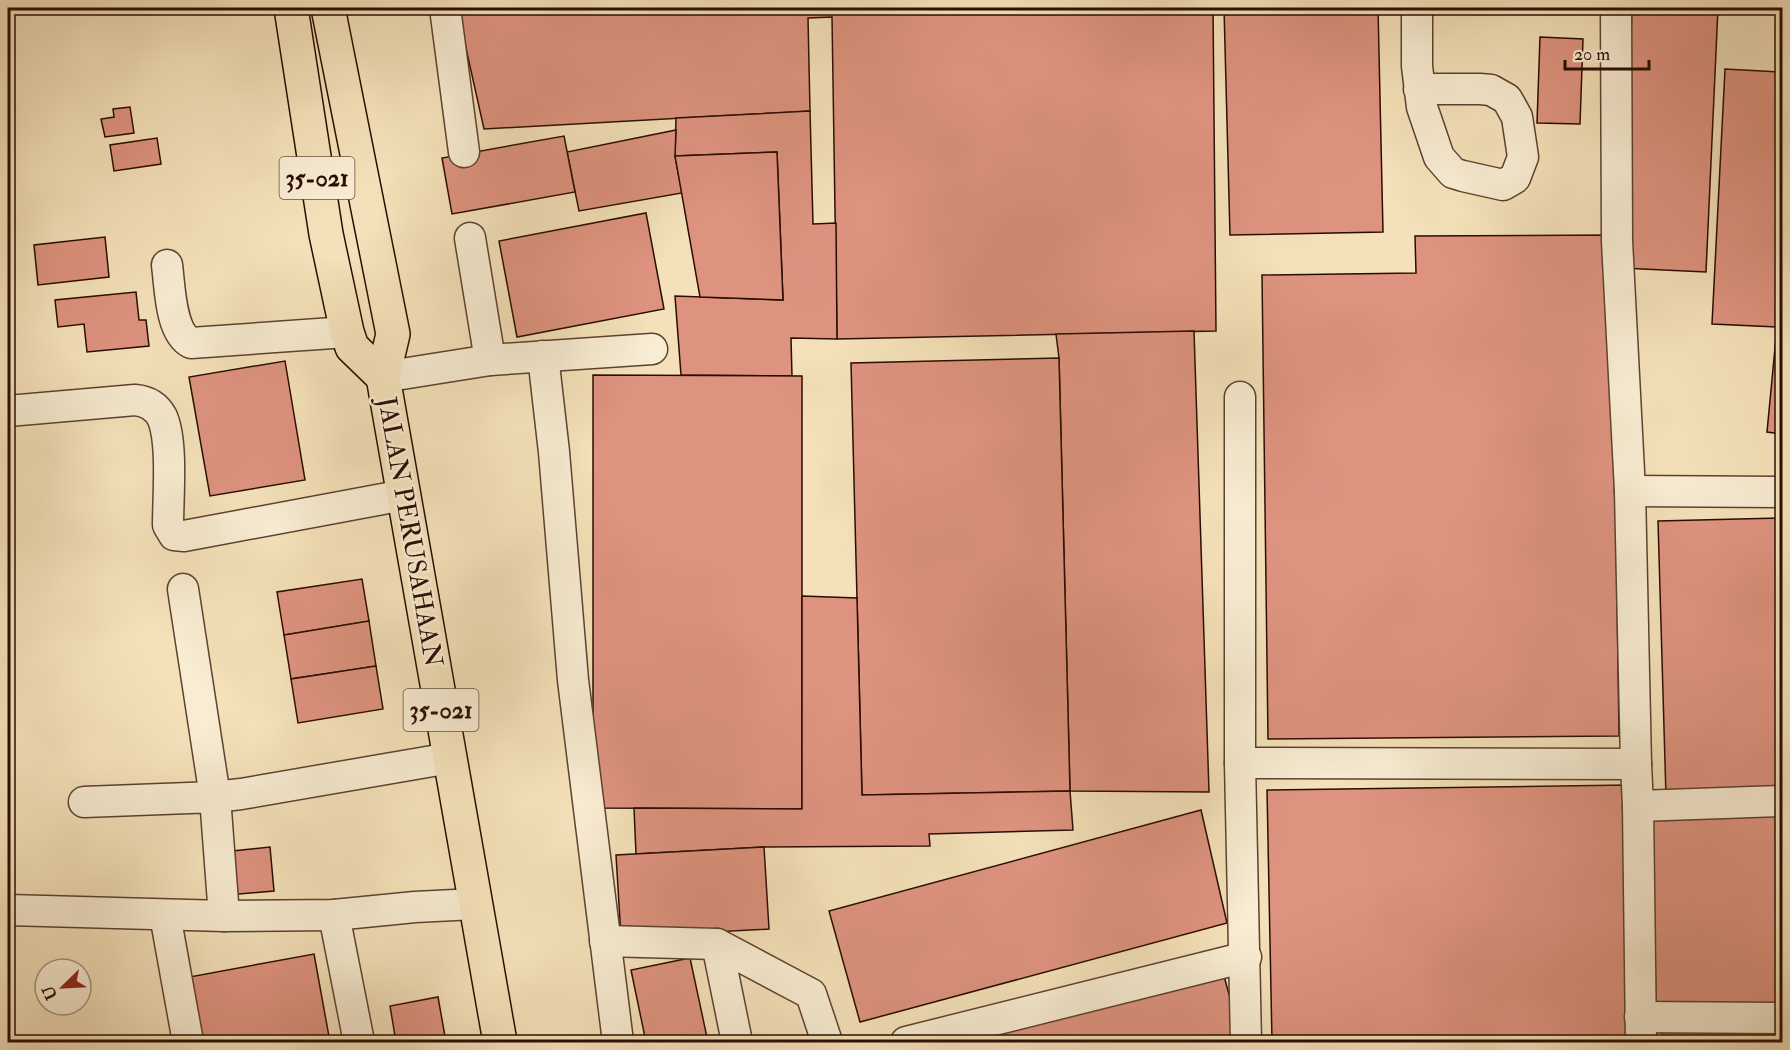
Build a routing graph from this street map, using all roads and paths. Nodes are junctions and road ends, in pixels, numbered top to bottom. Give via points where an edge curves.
1 (291, 8) edge
2 (328, 8) edge
3 (445, 8) edge
4 (1418, 8) edge
5 (1616, 8) edge
6 (1419, 89) dead end
7 (464, 152) dead end
8 (470, 238) dead end
9 (166, 265) dead end
10 (347, 332) junction
11 (652, 349) dead end
12 (543, 356) junction
13 (490, 360) junction
14 (383, 377) junction
15 (1239, 397) dead end
16 (8, 411) edge
17 (1630, 491) junction
18 (1782, 492) edge
19 (404, 495) junction
20 (183, 589) dead end
21 (450, 758) junction
22 (1240, 763) junction
23 (1636, 764) junction
24 (215, 797) junction
25 (1782, 801) edge
26 (84, 802) dead end
27 (1638, 806) junction
28 (475, 904) junction
29 (8, 910) edge
30 (165, 915) junction
31 (334, 915) junction
32 (224, 916) junction
33 (605, 941) junction
34 (717, 944) junction
35 (1246, 957) junction
36 (1782, 1018) edge
37 (1640, 1030) edge
38 (188, 1042) edge
39 (359, 1042) edge
40 (500, 1042) edge
41 (618, 1042) edge
42 (737, 1042) edge
43 (827, 1042) edge
44 (906, 1042) edge
45 (1246, 1042) edge

1 - 10 main road, JALAN PERUSAHAAN / 35-021 via 326,234
2 - 14 main road, JALAN PERUSAHAAN / 35-021 via 393,334
3 - 7 street
4 - 6 street
5 - 17 street via 1617,242
8 - 13 street
9 - 10 street via 176,323 191,343
10 - 14 main road, JALAN PERUSAHAAN / 35-021 via 352,347
11 - 12 street
12 - 13 street
12 - 33 street via 573,680
13 - 14 street
14 - 19 main road, JALAN PERUSAHAAN / 35-021
15 - 22 street
16 - 19 street via 135,400 150,404 161,415 168,439 168,525 174,535
17 - 18 street
17 - 23 street
19 - 21 main road, JALAN PERUSAHAAN / 35-021
20 - 24 street
21 - 24 street
21 - 28 main road, JALAN PERUSAHAAN / 35-021
22 - 23 street
22 - 35 street
23 - 27 street
24 - 26 street
24 - 32 street
25 - 27 street
27 - 37 street
28 - 31 street
28 - 40 main road, JALAN PERUSAHAAN / 35-021
29 - 30 street
30 - 32 street
30 - 38 street
31 - 32 street
31 - 39 street
33 - 34 street
33 - 41 street
34 - 42 street
34 - 43 street via 811,994
35 - 44 street
35 - 45 street
36 - 37 street

